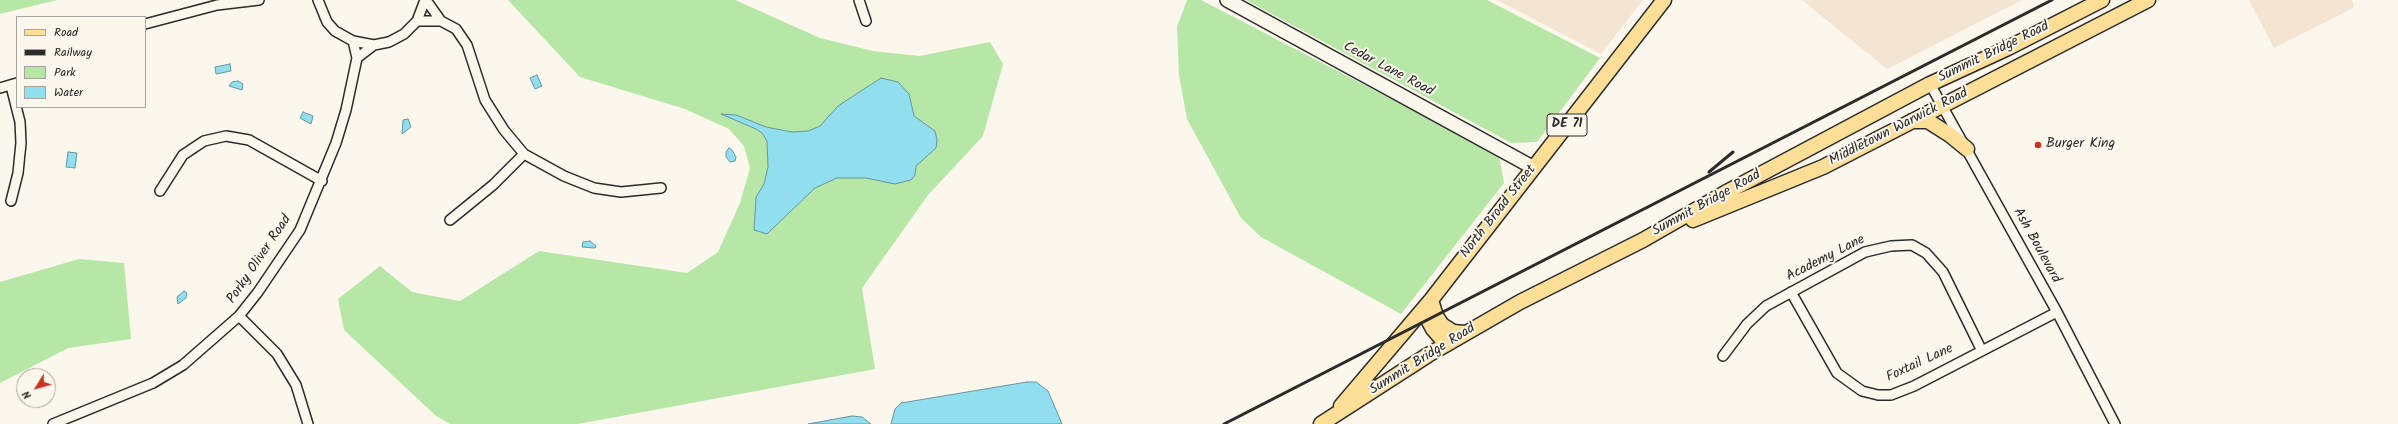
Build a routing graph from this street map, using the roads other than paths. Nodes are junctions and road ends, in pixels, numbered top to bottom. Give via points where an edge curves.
1 (259, 0) edge
2 (309, 0) edge
3 (426, 0) edge
4 (859, 0) edge
5 (1227, 0) edge
6 (1664, 0) edge
7 (2102, 0) edge
8 (2148, 0) edge
9 (319, 2) edge
10 (866, 20) dead end
11 (417, 21) junction
12 (441, 21) junction
13 (146, 24) edge
14 (353, 41) junction
15 (374, 45) junction
16 (357, 58) junction
17 (1930, 84) junction
18 (14, 85) edge
19 (0, 88) edge
20 (16, 97) edge
21 (1943, 104) junction
22 (18, 108) edge
23 (1911, 121) junction
24 (1967, 149) junction
25 (524, 154) junction
26 (1534, 168) junction
27 (322, 181) junction
28 (661, 188) dead end
29 (160, 191) dead end
30 (11, 201) dead end
31 (450, 220) dead end
32 (1643, 240) junction
33 (1791, 292) junction
34 (1427, 304) junction
35 (2057, 312) junction
36 (239, 316) junction
37 (1465, 333) junction
38 (1446, 344) junction
39 (1981, 349) junction
40 (1723, 356) dead end
41 (1325, 422) edge
42 (53, 424) edge
43 (308, 424) edge
44 (2115, 424) edge

1 - 13 street via 217,5
2 - 9 street
3 - 11 street
3 - 12 street
4 - 10 street
5 - 26 street, Cedar Lane Road
6 - 26 main road, North Broad Street / DE 71
7 - 17 main road, Summit Bridge Road
8 - 21 main road, Middletown Warwick Road
9 - 14 street via 332,27
11 - 12 street
11 - 15 street via 397,38
12 - 25 street via 456,29 468,45 485,100 504,130
14 - 15 street
14 - 16 street, Porky Oliver Road
15 - 16 street
16 - 27 street, Porky Oliver Road via 346,110
17 - 21 street, Ash Boulevard
17 - 32 main road, Summit Bridge Road via 1725,193
18 - 19 street
18 - 20 street
21 - 23 main road, Middletown Warwick Road
21 - 24 street, Ash Boulevard
22 - 30 street via 21,143 18,173
23 - 24 main road via 1928,121
23 - 32 main road, Middletown Warwick Road via 1823,167
24 - 35 street, Ash Boulevard
25 - 28 street via 564,176 594,188 621,192
25 - 31 street
26 - 34 main road, North Broad Street / DE 71
27 - 29 street via 249,140 226,136 204,141 183,155
27 - 36 street, Porky Oliver Road via 300,230
32 - 37 main road, Summit Bridge Road via 1520,302
33 - 39 street, Foxtail Lane via 1837,373 1862,391 1891,395 1914,386
33 - 39 street, Academy Lane via 1865,252 1912,245 1926,253 1943,272
33 - 40 street, Academy Lane via 1766,306 1747,324
34 - 37 main road via 1442,325 1453,332
34 - 38 main road via 1433,329
34 - 41 main road, North Broad Street / DE 71
35 - 39 street, Foxtail Lane
35 - 44 street, Ash Boulevard
36 - 42 street, Porky Oliver Road via 199,352 153,383
36 - 43 street via 277,354 296,385
37 - 38 main road, Summit Bridge Road
38 - 41 main road, Summit Bridge Road

